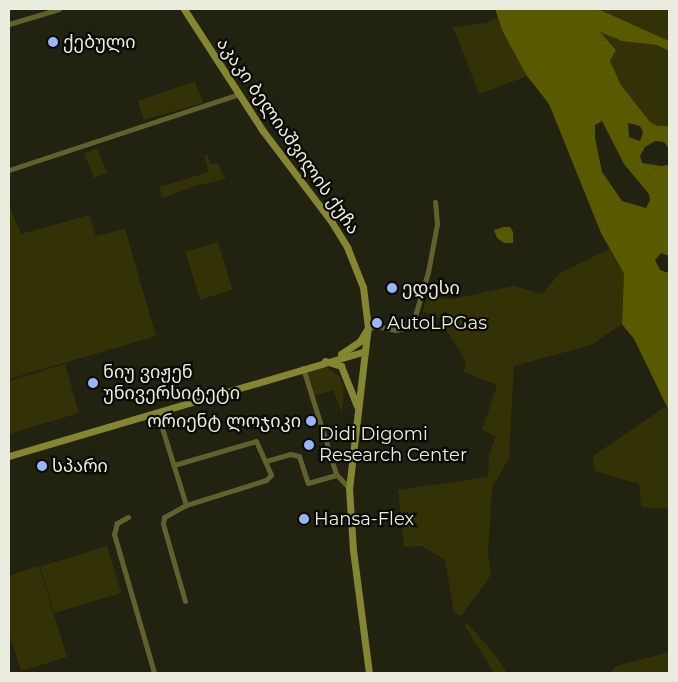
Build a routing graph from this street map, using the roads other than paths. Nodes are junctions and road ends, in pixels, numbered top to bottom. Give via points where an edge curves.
1 (59, 9) edge
2 (184, 9) edge
3 (9, 24) edge
4 (238, 94) junction
5 (9, 170) edge
6 (435, 202) dead end
7 (368, 329) junction
8 (365, 351) junction
9 (337, 357) junction
10 (325, 361) junction
11 (302, 368) junction
12 (357, 407) junction
13 (157, 412) junction
14 (9, 456) edge
15 (266, 461) junction
16 (174, 465) junction
17 (336, 475) junction
18 (349, 488) junction
19 (186, 505) junction
20 (128, 518) dead end
21 (185, 601) dead end
22 (154, 673) edge
23 (368, 673) edge

1 - 3 street
2 - 4 main road, აკაკი ბელიაშვილის ქუჩა
4 - 5 street
4 - 7 main road, აკაკი ბელიაშვილის ქუჩა via 347,248 363,287
6 - 7 street via 437,224 428,272 412,326 396,330 375,326
7 - 8 main road, აკაკი ბელიაშვილის ქუჩა
7 - 9 main road via 360,341
8 - 9 main road
8 - 12 main road, აკაკი ბელიაშვილის ქუჩა
9 - 10 main road
10 - 11 main road
10 - 12 main road via 341,366
11 - 13 main road
11 - 17 street
12 - 18 main road, აკაკი ბელიაშვილის ქუჩა
13 - 14 main road
13 - 16 street
15 - 16 street via 259,443 253,441
15 - 17 street via 290,454 299,456 308,484
15 - 19 street via 270,475 266,480
16 - 19 street
17 - 18 street
18 - 23 main road, აკაკი ბელიაშვილის ქუჩა
19 - 21 street via 164,517 163,524
20 - 22 street via 117,523 114,534

